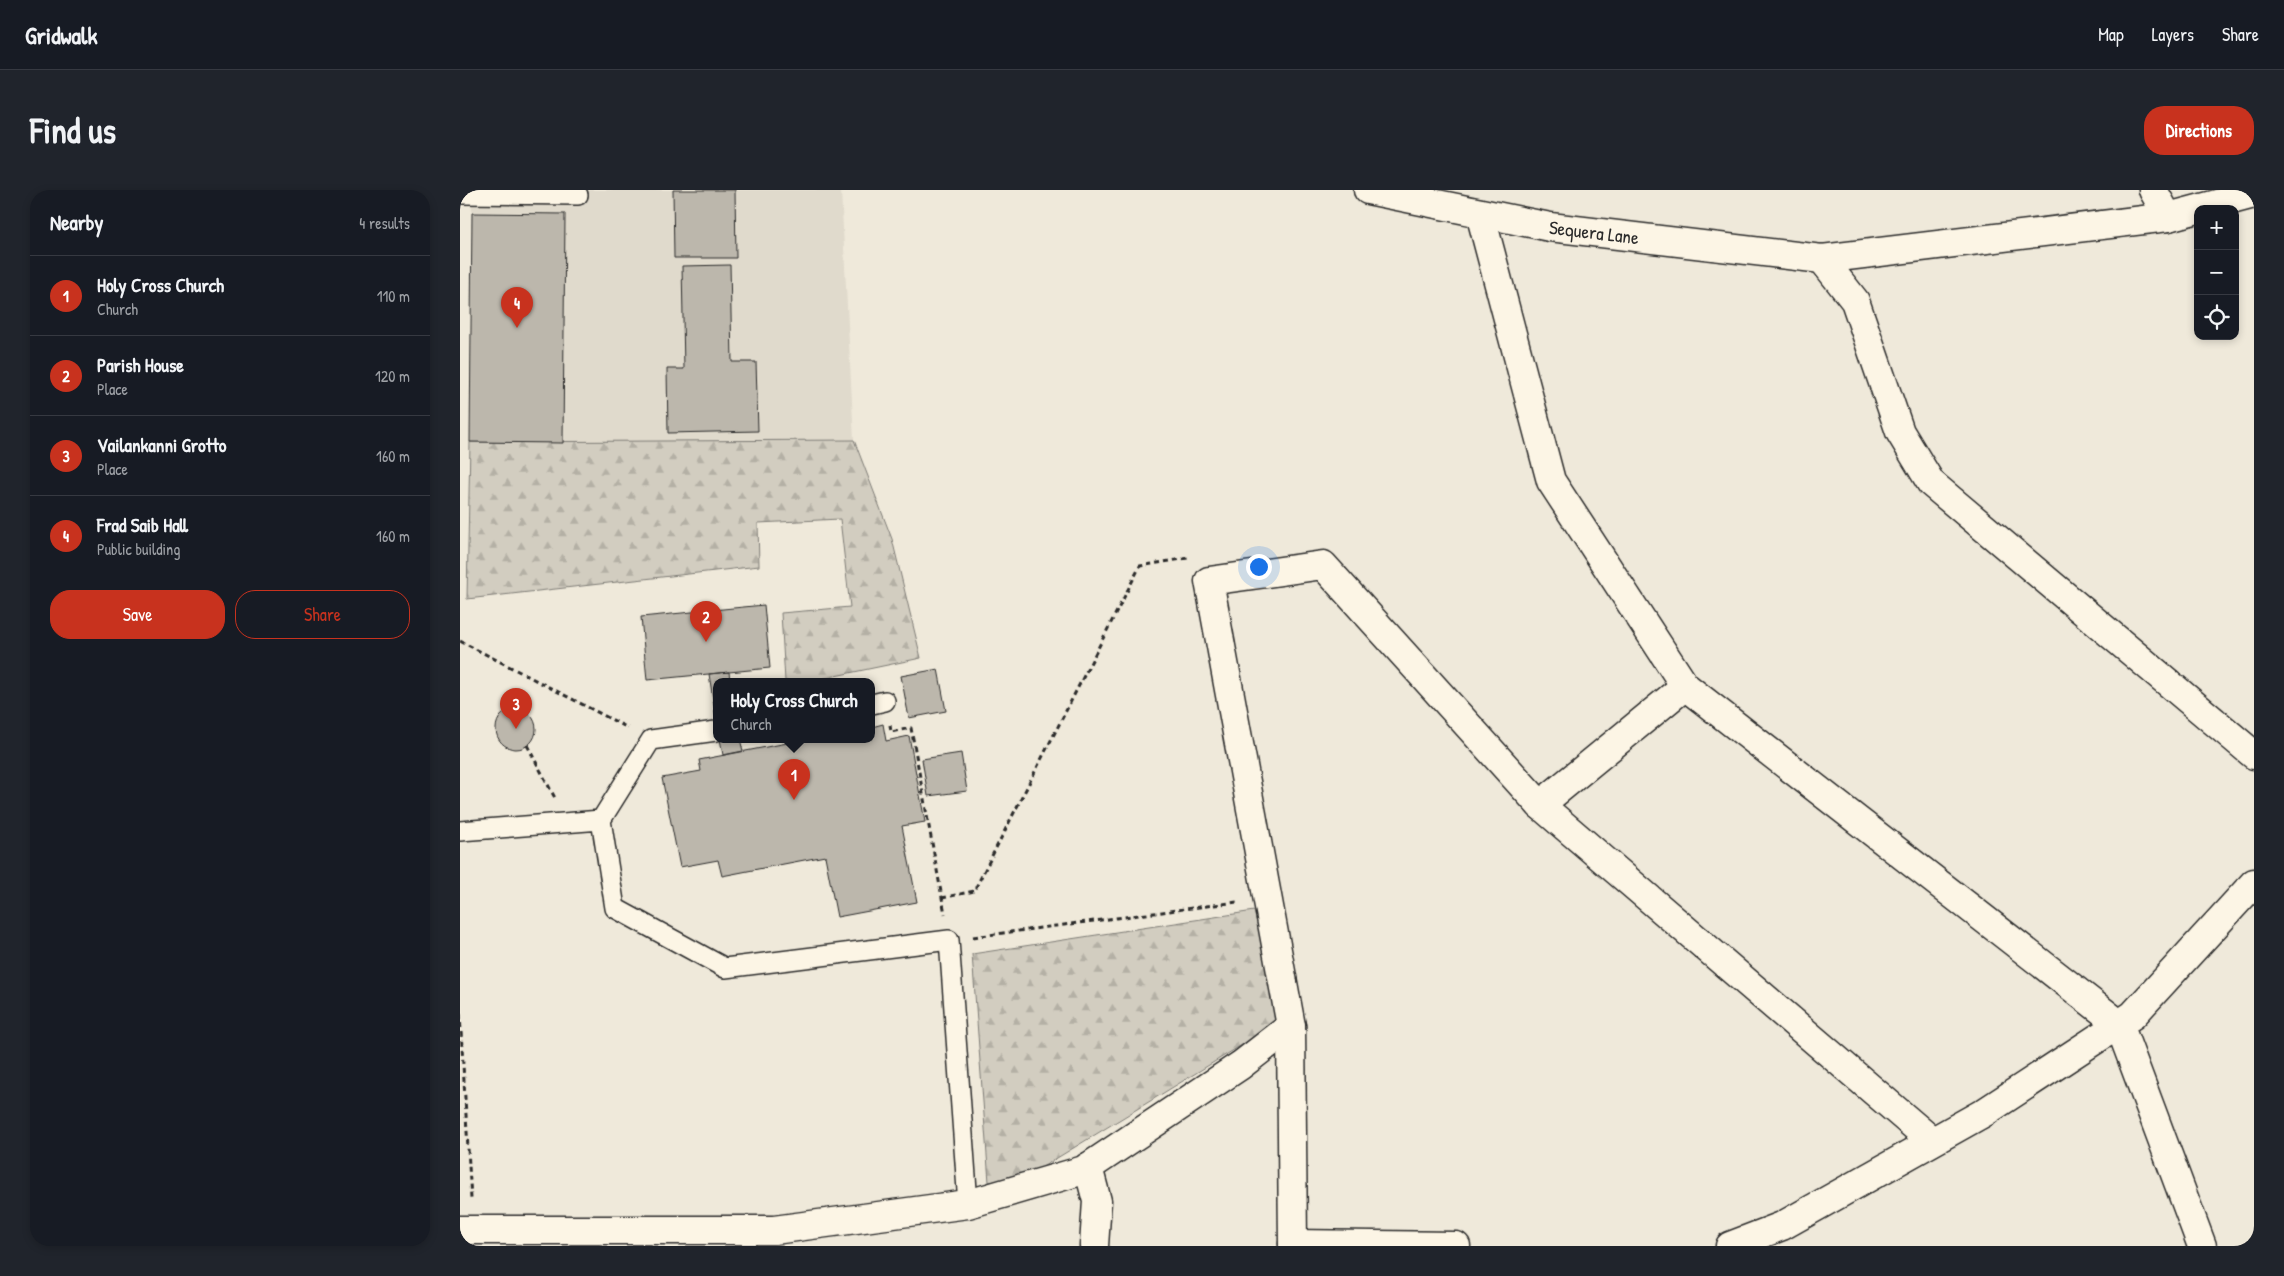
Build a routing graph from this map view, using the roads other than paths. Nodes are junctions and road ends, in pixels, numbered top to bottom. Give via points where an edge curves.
1 (1368, 190) edge
2 (2153, 190) edge
3 (460, 194) edge
4 (2254, 194) edge
5 (578, 195) dead end
6 (1480, 213) junction
7 (2168, 217) junction
8 (1822, 259) junction
9 (1685, 686) junction
10 (713, 731) edge
11 (2254, 755) edge
12 (1540, 805) junction
13 (602, 820) junction
14 (460, 831) edge
15 (2252, 888) edge
16 (2119, 1024) junction
17 (1291, 1026) junction
18 (1932, 1141) junction
19 (1088, 1166) junction
20 (968, 1204) junction
21 (466, 1230) edge
22 (1293, 1245) edge
23 (1094, 1246) edge
24 (1456, 1246) edge
25 (1730, 1246) edge
26 (2202, 1246) edge

1 - 6 street, Sequera Lane
2 - 7 street
3 - 5 lane
4 - 7 street, Sequera Lane
6 - 8 street, Sequera Lane via 1550,227
6 - 9 street via 1552,481
7 - 8 street, Sequera Lane
8 - 11 street via 1855,301 1900,432 1931,483
9 - 12 street
9 - 16 street
10 - 13 lane via 651,740
12 - 17 street via 1323,565 1209,580
12 - 18 street
13 - 14 lane
13 - 20 lane via 615,908 725,968 949,940
15 - 16 street via 2132,1015
16 - 18 street via 1985,1112
16 - 26 street
17 - 19 street via 1241,1065
17 - 22 street
18 - 25 street via 1782,1226
19 - 20 street
19 - 23 street via 1096,1201
20 - 21 street via 774,1230
22 - 24 street

